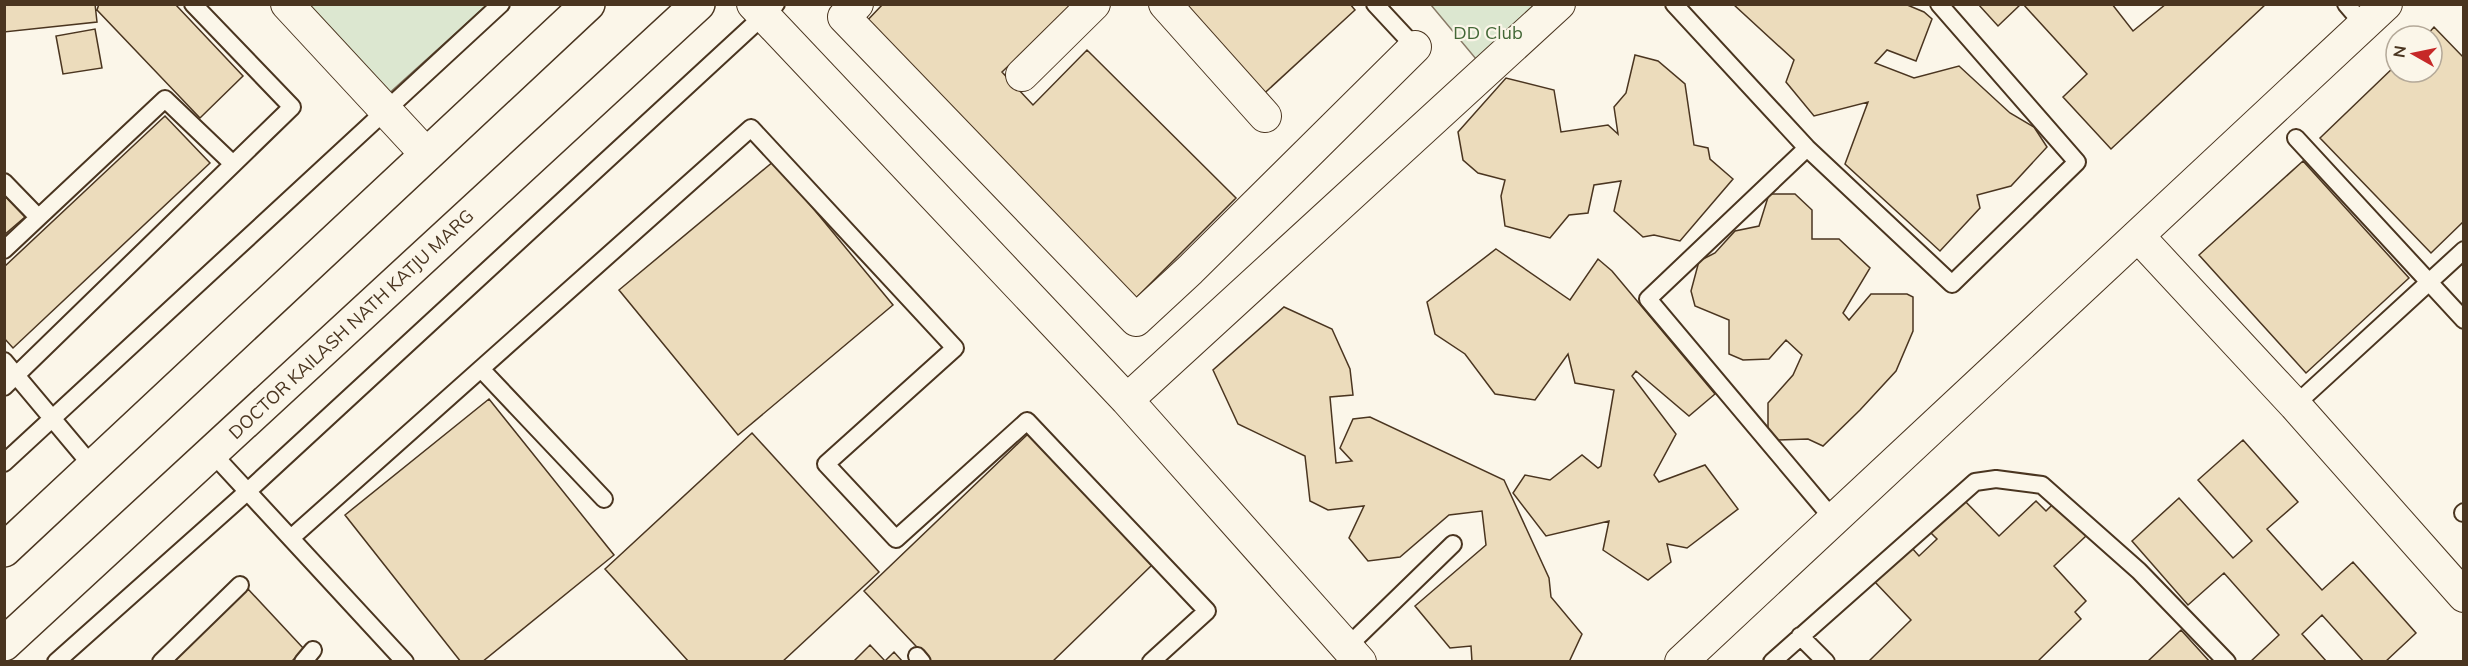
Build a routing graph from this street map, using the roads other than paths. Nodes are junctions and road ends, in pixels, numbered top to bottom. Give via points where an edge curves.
1 (193, 4) edge
2 (287, 4) edge
3 (501, 4) edge
4 (588, 4) edge
5 (698, 4) edge
6 (857, 4) edge
7 (1094, 4) edge
8 (1164, 4) edge
9 (1375, 4) edge
10 (1559, 4) edge
11 (1674, 4) edge
12 (1939, 4) edge
13 (765, 8) edge
14 (2365, 11) edge
15 (1415, 47) joint
16 (1022, 75) dead end
17 (386, 110) junction
18 (1265, 116) dead end
19 (2296, 138) dead end
20 (1807, 148) junction
21 (427, 155) junction
22 (233, 164) junction
23 (4, 182) edge
24 (38, 217) junction
25 (2138, 236) junction
26 (4, 250) edge
27 (2463, 250) edge
28 (2428, 282) junction
29 (2463, 320) edge
30 (4, 361) edge
31 (481, 369) junction
32 (10, 381) edge
33 (1127, 400) junction
34 (2295, 405) junction
35 (53, 419) junction
36 (212, 453) junction
37 (4, 463) edge
38 (93, 467) junction
39 (248, 491) junction
40 (604, 499) dead end
41 (1834, 520) junction
42 (291, 538) junction
43 (1453, 544) dead end
44 (4, 550) edge
45 (240, 585) dead end
46 (2463, 596) edge
47 (1800, 636) junction
48 (4, 644) edge
49 (1346, 657) edge
50 (56, 662) edge
51 (161, 662) edge
52 (405, 662) edge
53 (1151, 662) edge
54 (1681, 662) edge
55 (1772, 662) edge
56 (1826, 662) edge
57 (2227, 662) edge

1 - 22 lane via 292,107
2 - 17 street
3 - 17 lane
4 - 21 main road
5 - 36 main road, DOCTOR KAILASH NATH KATJU MARG
6 - 15 street via 844,17 1136,320
7 - 16 street
8 - 18 street
9 - 15 lane
10 - 33 street
11 - 20 lane
12 - 20 lane via 2078,162 1952,284
13 - 33 street
13 - 39 lane
14 - 25 street
17 - 21 street
17 - 35 lane
19 - 28 lane
20 - 41 lane via 1648,299
21 - 38 main road
22 - 24 lane via 165,99
22 - 32 lane
23 - 24 lane
24 - 26 lane
25 - 34 street
25 - 41 street
27 - 28 lane
28 - 29 lane
28 - 34 lane
30 - 32 lane
31 - 40 lane
31 - 42 lane
31 - 53 lane via 751,128 956,348 826,464 896,539 1027,421 1207,611
32 - 35 lane
33 - 49 street
34 - 46 street
35 - 37 lane
35 - 38 lane
36 - 39 lane
36 - 48 main road, DOCTOR KAILASH NATH KATJU MARG
38 - 44 main road
39 - 42 lane
39 - 50 lane
41 - 54 street
42 - 52 lane
43 - 49 lane
45 - 51 lane
47 - 55 lane
47 - 56 lane
47 - 57 lane via 1975,482 1996,479 2042,486 2139,571

